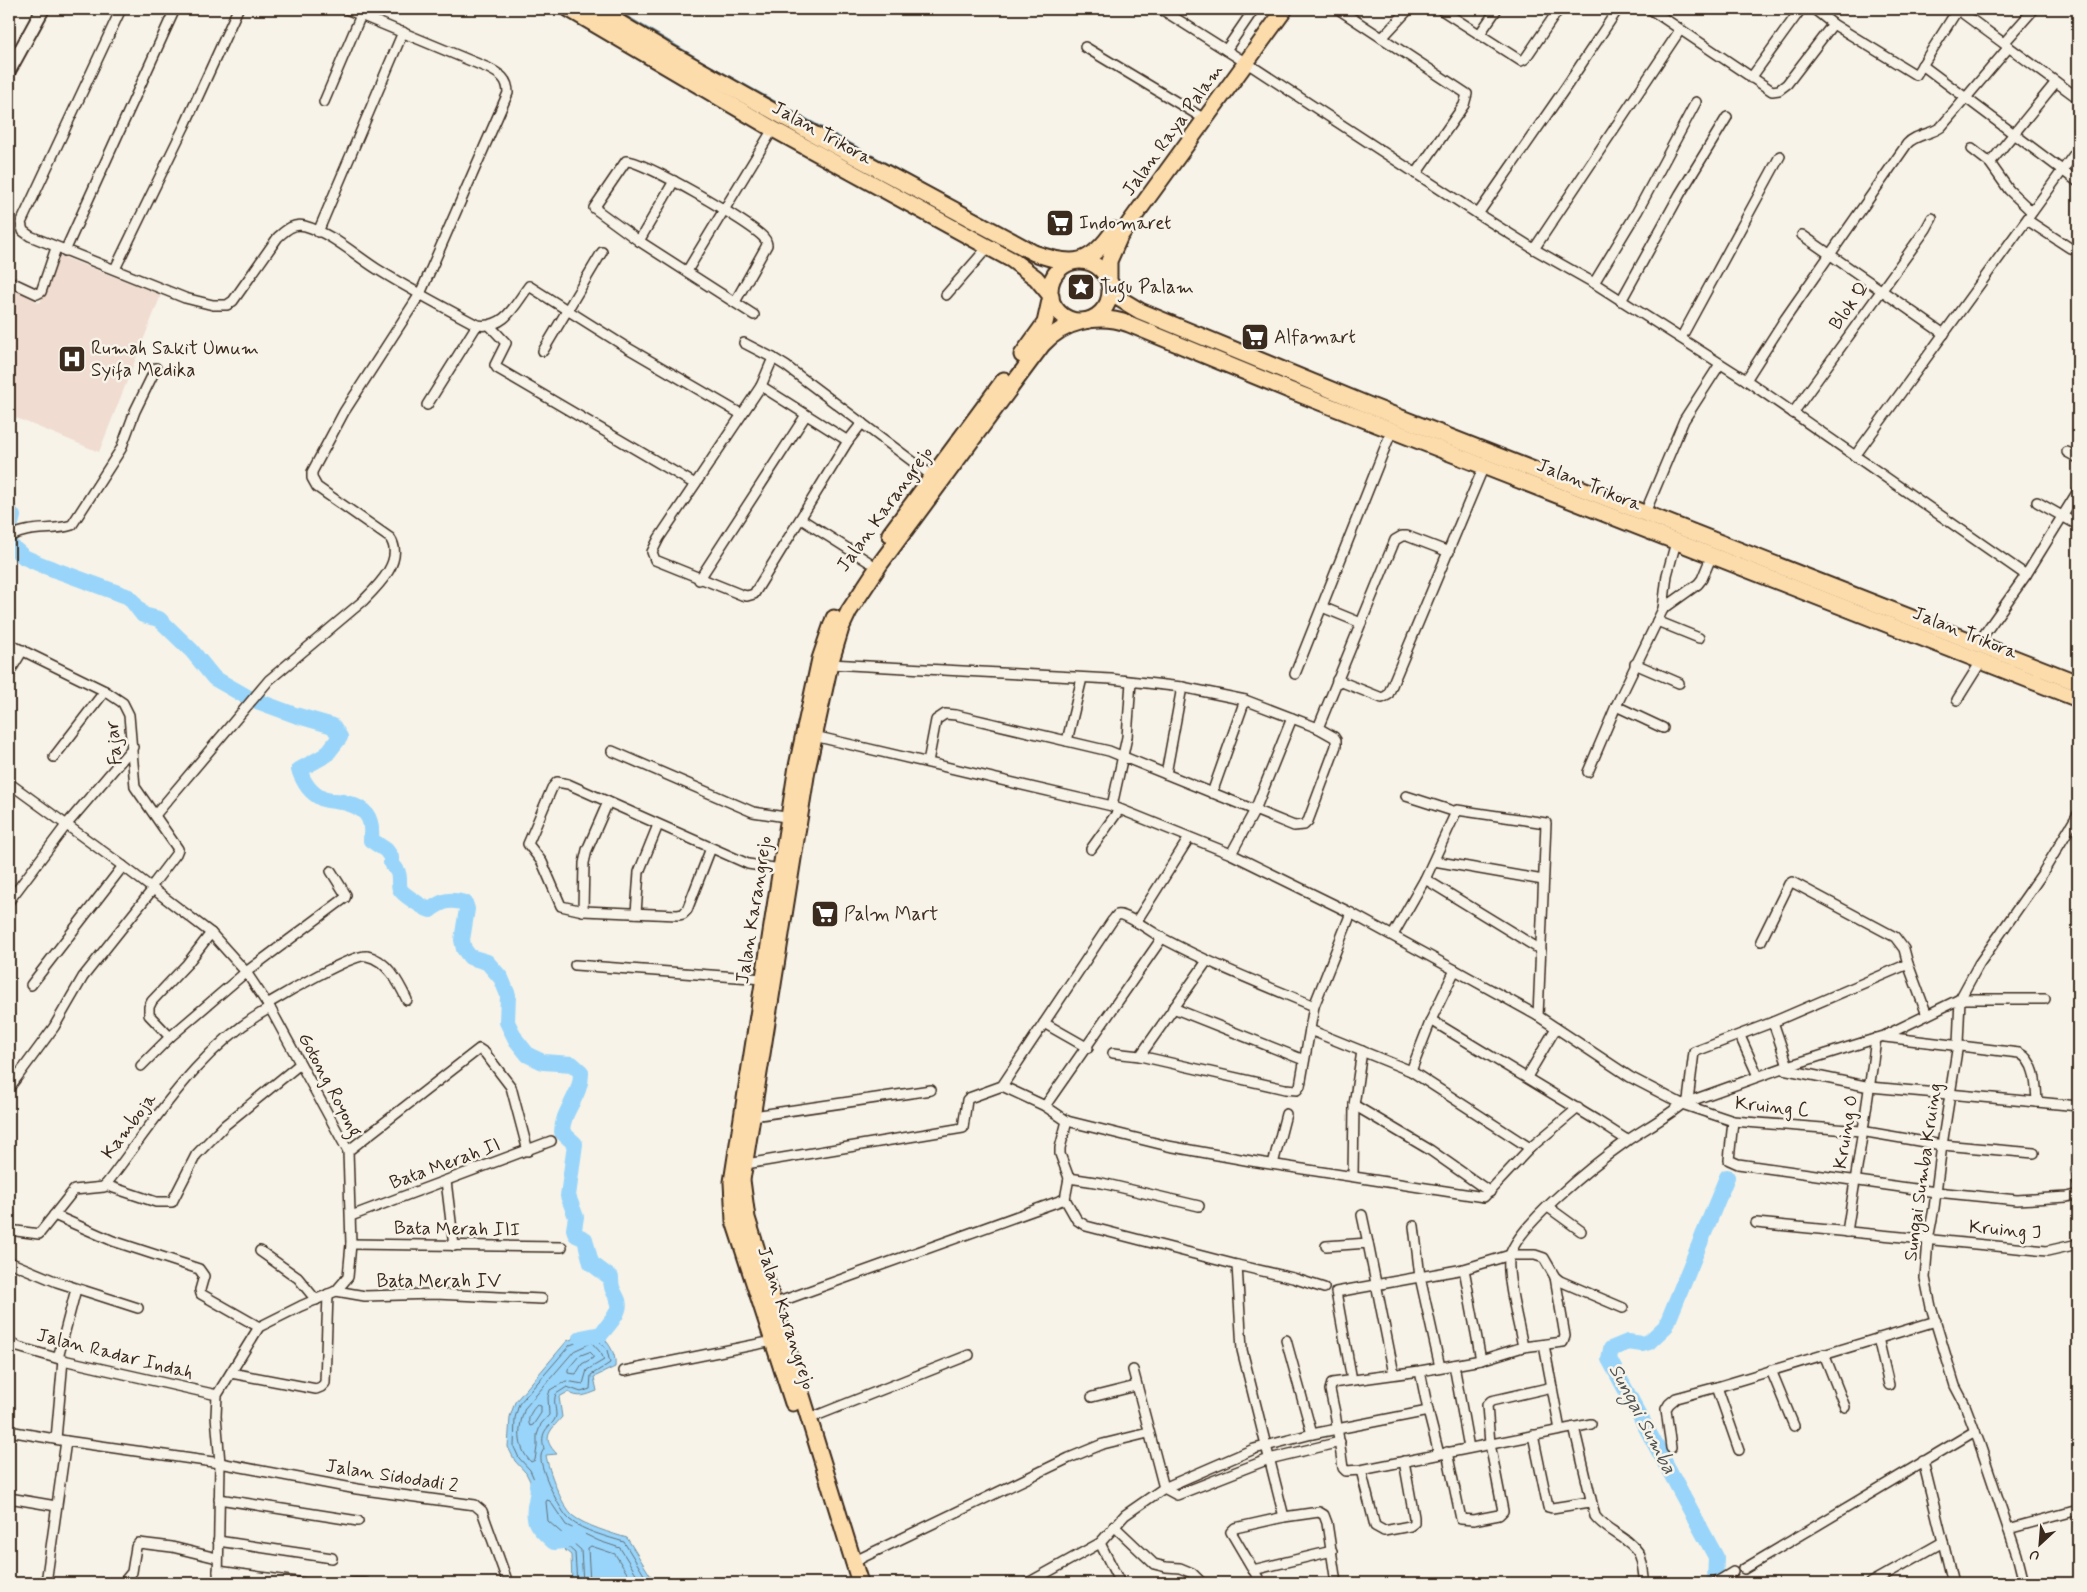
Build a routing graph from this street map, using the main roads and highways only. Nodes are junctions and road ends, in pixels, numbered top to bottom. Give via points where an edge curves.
1 (43, 9) edge
2 (569, 9) edge
3 (596, 9) edge
4 (1275, 9) edge
5 (1285, 9) edge
6 (1244, 61) junction
7 (9, 71) edge
8 (1074, 261) junction
9 (1109, 281) junction
10 (1051, 296) junction
11 (1082, 321) junction
12 (1734, 547) junction
13 (1766, 560) junction
14 (1731, 563) junction
15 (1764, 575) junction
16 (2078, 683) edge
17 (2078, 699) edge
18 (794, 819) junction
19 (758, 1051) junction
20 (788, 1371) junction
21 (850, 1583) edge
22 (860, 1583) edge

1 - 7 main road
2 - 10 main road, Jalan Trikora via 773,129 1024,268
3 - 8 main road, Jalan Trikora via 834,146 1017,245 1046,257
4 - 6 main road, Jalan Raya Palam
5 - 6 main road, Jalan Raya Palam
6 - 8 main road, Jalan Raya Palam via 1198,115 1104,246 1095,254
6 - 9 main road, Jalan Raya Palam via 1120,236 1109,261
8 - 9 main road via 1099,267
8 - 10 main road via 1058,270 1050,287
9 - 11 main road via 1105,308
9 - 12 main road, Jalan Trikora via 1120,298 1129,304 1193,334
10 - 11 main road via 1066,317
10 - 18 main road, Jalan Karangrejo via 1045,322 870,562 836,614 820,659 797,766
11 - 14 main road, Jalan Trikora via 1109,318 1128,324
11 - 18 main road, Jalan Karangrejo via 1063,327 1042,345 880,564 849,611 830,664
12 - 13 main road, Jalan Trikora
12 - 14 main road via 1735,556
13 - 15 main road via 1761,568
13 - 16 main road, Jalan Trikora
14 - 15 main road, Jalan Trikora
15 - 17 main road, Jalan Trikora
18 - 19 main road, Jalan Karangrejo
18 - 19 main road, Jalan Karangrejo via 781,869 764,979
19 - 20 main road, Jalan Karangrejo via 753,1116 742,1180 748,1218
19 - 20 main road, Jalan Karangrejo via 732,1182 734,1221 773,1341
20 - 21 main road, Jalan Karangrejo
20 - 22 main road, Jalan Karangrejo via 808,1419

